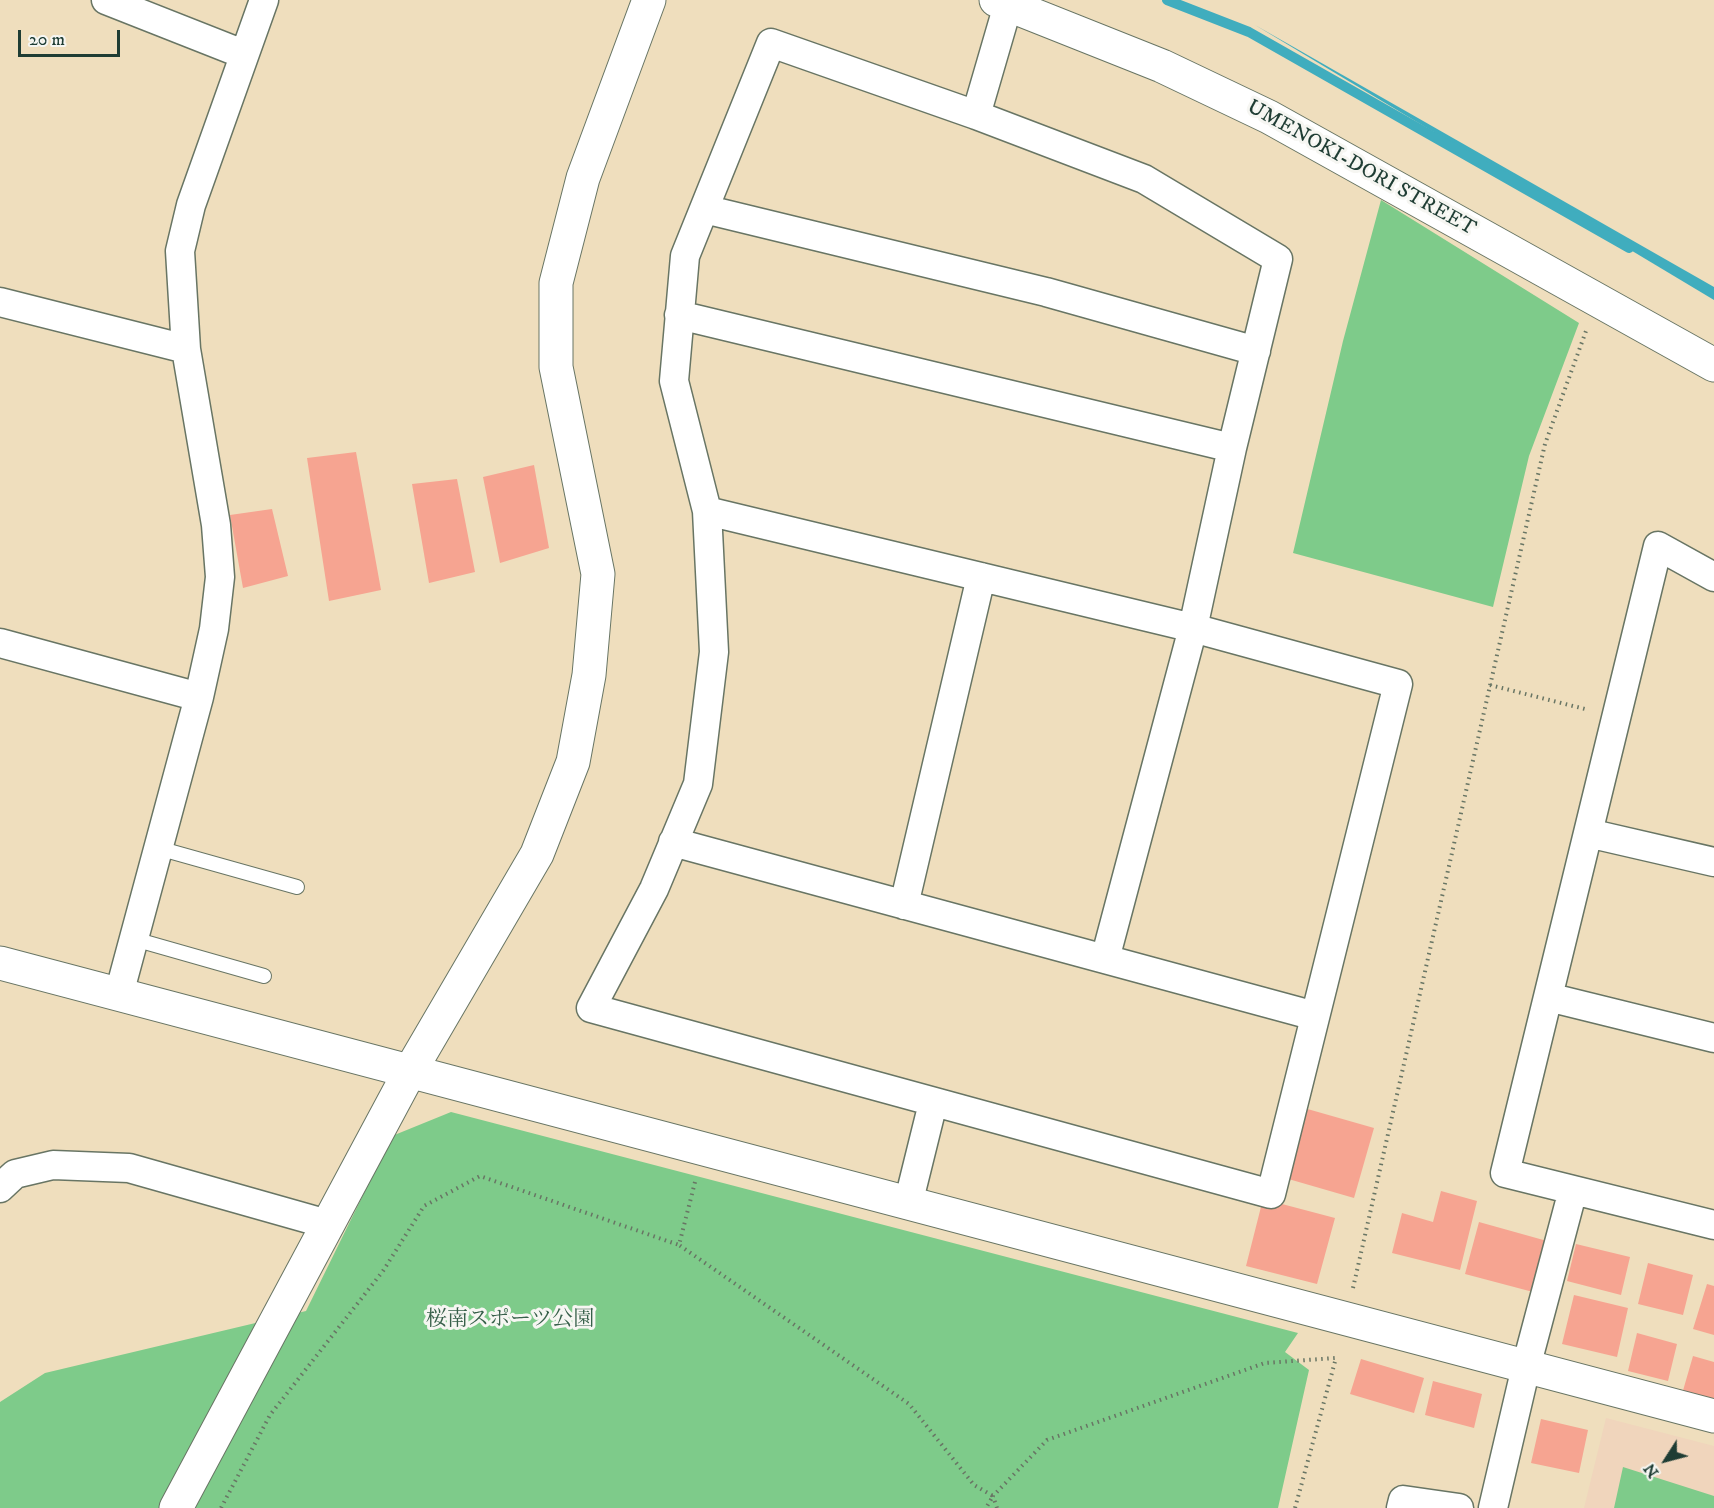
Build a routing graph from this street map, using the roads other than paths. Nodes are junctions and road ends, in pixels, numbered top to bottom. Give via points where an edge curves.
1 (106, 0) edge
2 (264, 0) edge
3 (650, 0) edge
4 (1002, 3) edge
5 (243, 54) junction
6 (976, 115) junction
7 (704, 209) junction
8 (0, 302) edge
9 (680, 315) junction
10 (186, 349) junction
11 (1256, 351) junction
12 (1714, 365) edge
13 (1232, 448) junction
14 (707, 511) junction
15 (981, 577) junction
16 (1714, 577) edge
17 (1193, 628) junction
18 (0, 643) edge
19 (199, 697) junction
20 (1588, 833) junction
21 (674, 842) junction
22 (158, 848) junction
23 (1714, 862) edge
24 (297, 887) dead end
25 (904, 905) junction
26 (134, 939) junction
27 (1105, 959) junction
28 (0, 963) edge
29 (264, 976) dead end
30 (119, 994) junction
31 (1548, 997) junction
32 (1315, 1016) junction
33 (1714, 1038) edge
34 (409, 1073) junction
35 (933, 1103) junction
36 (5, 1175) edge
37 (1573, 1190) junction
38 (908, 1204) junction
39 (327, 1224) junction
40 (1714, 1225) edge
41 (1527, 1367) junction
42 (1714, 1416) edge
43 (176, 1508) edge
44 (1401, 1508) edge
45 (1459, 1508) edge
46 (1493, 1508) edge

1 - 5 street
2 - 5 street
3 - 34 street via 583,178 556,284 556,367 598,574 589,675 573,762 537,854
4 - 6 street
4 - 12 street, UMENOKI-DORI STREET via 1162,66 1269,117
5 - 10 street via 191,205 180,250
6 - 7 street via 771,43
6 - 11 street via 1144,179 1278,260
7 - 9 street via 685,256
7 - 11 street via 1046,292
8 - 10 street
9 - 13 street
9 - 14 street via 674,381
10 - 19 street via 216,525 220,577 214,629
11 - 13 street
13 - 17 street
14 - 15 street
14 - 21 street via 714,652 698,784
15 - 17 street
15 - 25 street
16 - 20 street via 1658,546
17 - 27 street
17 - 32 street via 1398,684
18 - 19 street
19 - 22 street
20 - 23 street
20 - 31 street
21 - 25 street
21 - 35 street via 654,889 591,1008
22 - 24 lane
22 - 26 street
25 - 27 street
26 - 29 lane
26 - 30 street
27 - 32 street
28 - 30 street
30 - 34 street
31 - 33 street
31 - 37 street via 1505,1173
32 - 35 street via 1271,1194
34 - 38 street
34 - 39 street
35 - 38 street
36 - 39 street via 53,1165 129,1168
37 - 40 street
37 - 41 street
38 - 41 street
39 - 43 street
41 - 42 street
41 - 46 street
44 - 45 street via 1403,1500

